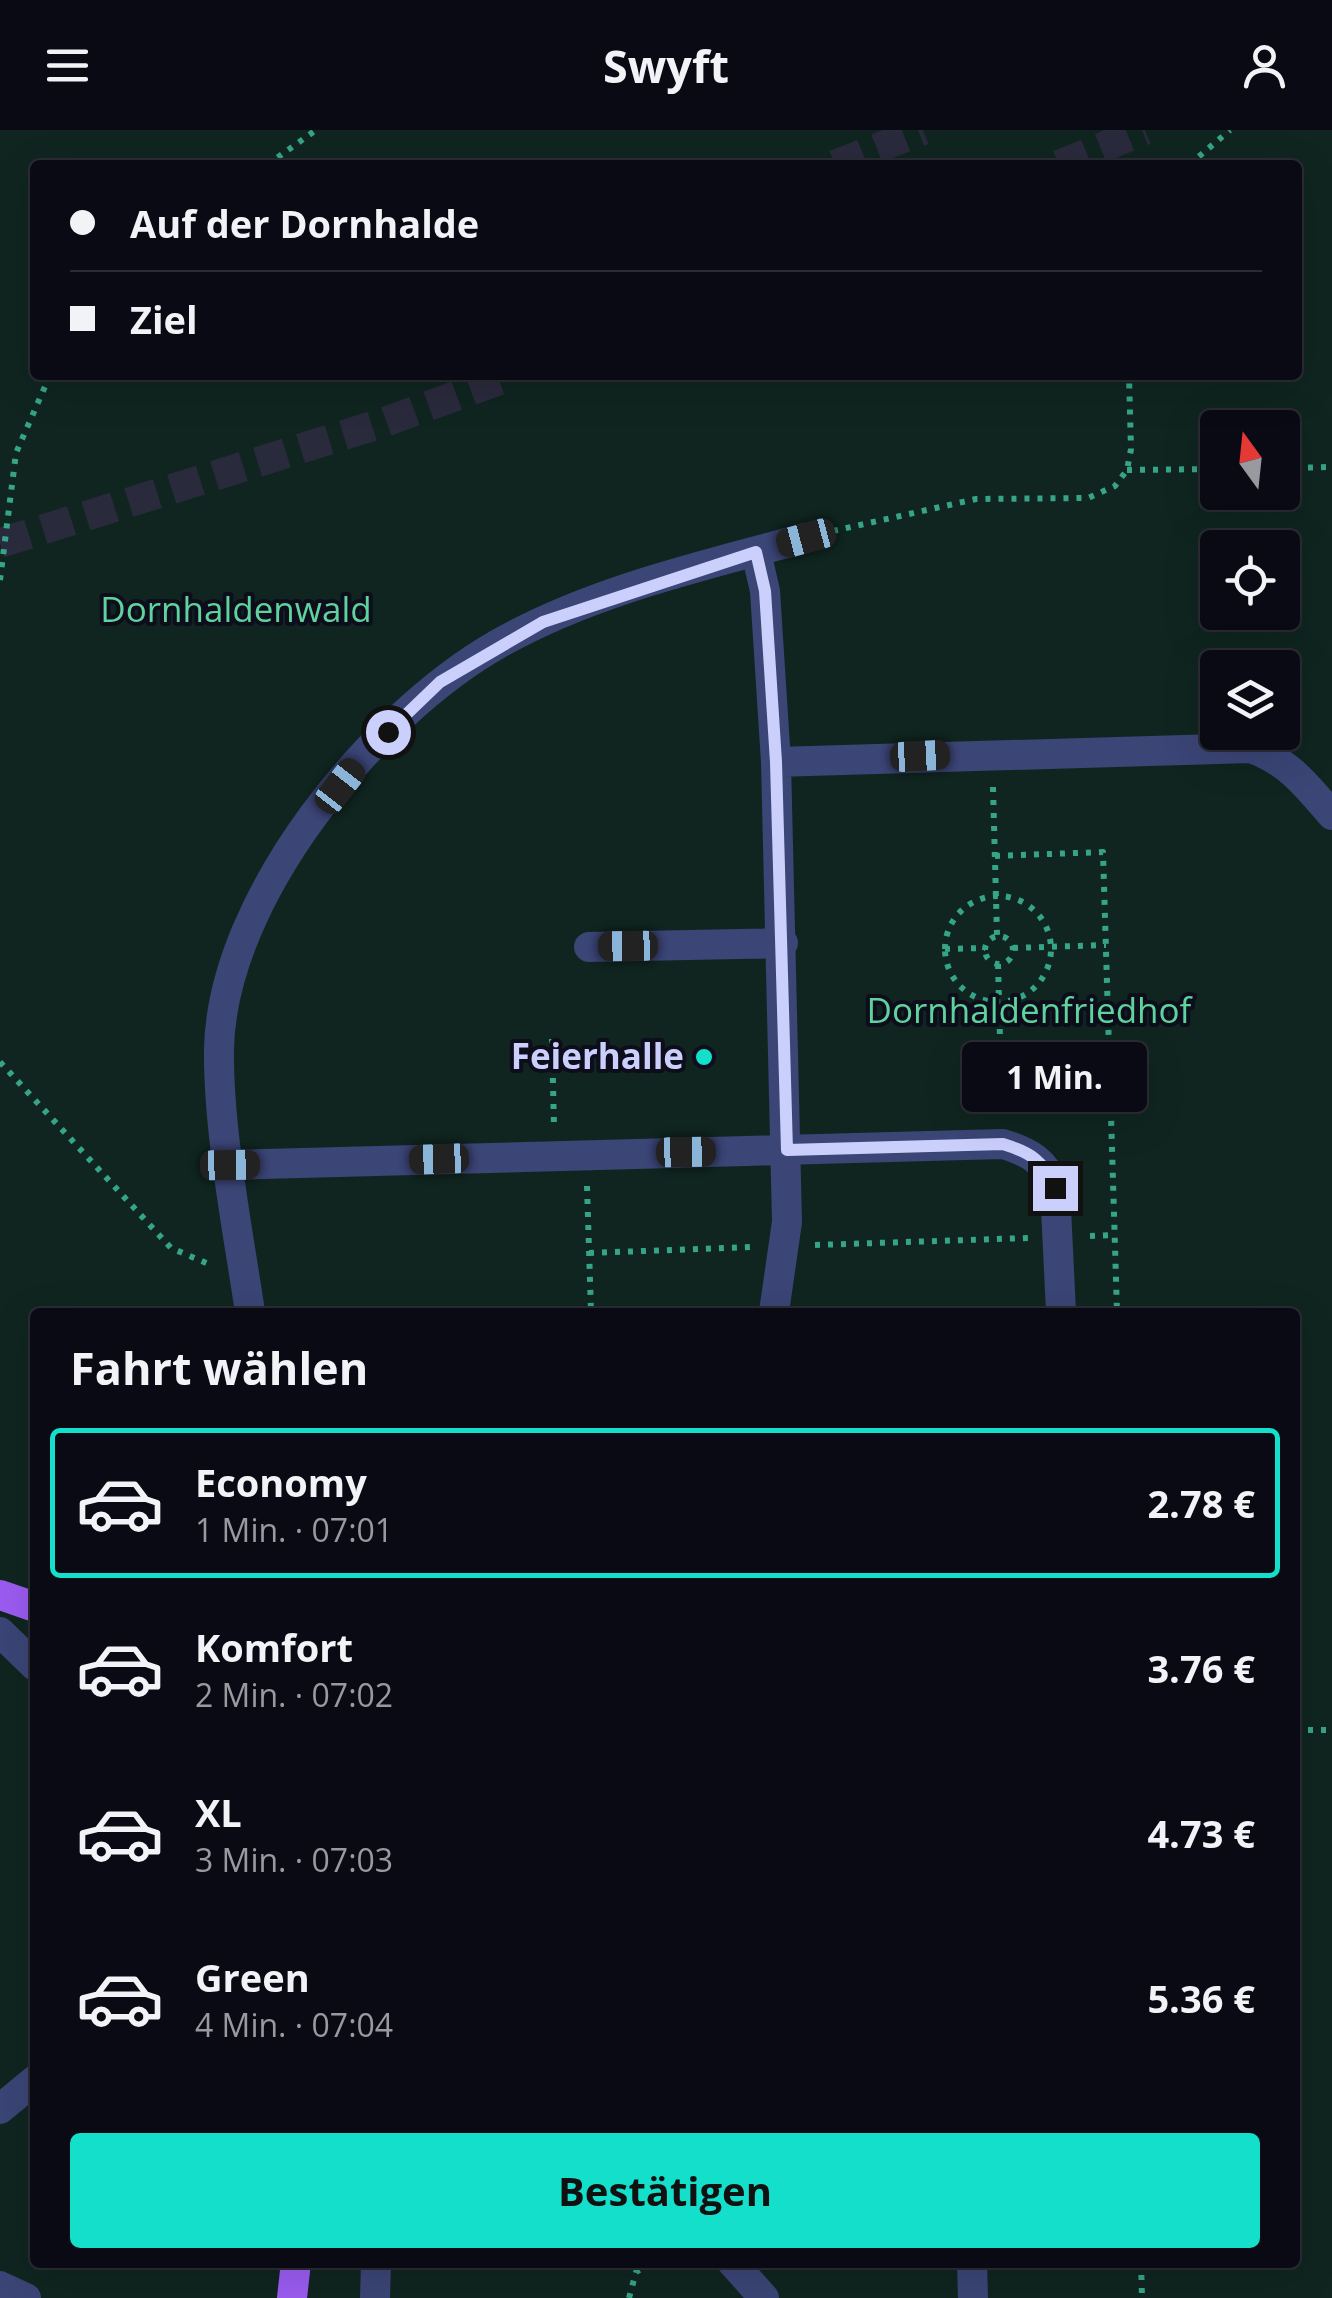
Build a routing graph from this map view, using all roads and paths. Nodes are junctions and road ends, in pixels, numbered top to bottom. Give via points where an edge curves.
1 (316, 130) edge
2 (1230, 130) edge
3 (274, 160) edge
4 (1195, 160) edge
5 (48, 380) edge
6 (1129, 380) edge
7 (1332, 467) edge
8 (1300, 468) edge
9 (1200, 469) edge
10 (1127, 470) junction
11 (806, 538) joint
12 (756, 552) junction
13 (0, 580) edge
14 (992, 753) junction
15 (776, 762) junction
16 (1332, 815) edge
17 (995, 856) junction
18 (996, 896) junction
19 (997, 936) junction
20 (783, 943) junction
21 (1106, 945) junction
22 (1052, 946) junction
23 (589, 947) dead end
24 (984, 948) junction
25 (1013, 948) junction
26 (944, 950) junction
27 (998, 964) junction
28 (999, 1002) junction
29 (552, 1038) dead end
30 (0, 1062) edge
31 (1003, 1144) junction
32 (787, 1150) junction
33 (570, 1155) junction
34 (230, 1165) junction
35 (1114, 1235) junction
36 (1058, 1237) junction
37 (784, 1246) junction
38 (589, 1253) junction
39 (245, 1278) junction
40 (249, 1308) edge
41 (591, 1308) edge
42 (775, 1308) edge
43 (1060, 1308) edge
44 (1116, 1308) edge
45 (0, 1595) edge
46 (30, 1605) edge
47 (0, 1632) edge
48 (30, 1661) edge
49 (1300, 1730) edge
50 (1332, 1730) edge
51 (30, 2084) edge
52 (0, 2109) edge
53 (295, 2268) edge
54 (376, 2268) edge
55 (642, 2268) edge
56 (737, 2268) edge
57 (972, 2268) edge
58 (1142, 2268) edge
59 (0, 2286) edge
60 (26, 2298) edge
61 (292, 2298) edge
62 (375, 2298) edge
63 (628, 2298) edge
64 (764, 2298) edge
65 (972, 2298) edge
66 (1142, 2298) edge

1 - 3 path
2 - 4 path
5 - 13 path via 16,453
6 - 10 path
7 - 8 path
9 - 10 path
10 - 11 path via 1114,486 1088,498 976,499
11 - 12 street
12 - 15 street via 765,591
12 - 34 street via 572,610 497,645 440,682 362,758 294,844 254,913 230,982 219,1048
14 - 15 street
14 - 16 street via 1251,748 1293,770
14 - 17 path
15 - 20 street
17 - 18 path
17 - 21 path via 1103,852
18 - 19 path
18 - 22 path via 1034,910
18 - 26 path via 959,913
19 - 24 path
19 - 25 path
20 - 23 street
20 - 32 street
21 - 22 path
21 - 35 path
22 - 25 path
22 - 28 path via 1042,979 1016,1000
24 - 26 path
24 - 27 path
25 - 27 path via 1010,960
26 - 28 path via 967,993
27 - 28 path
28 - 31 path
29 - 33 path
30 - 39 path via 171,1248
31 - 32 street
31 - 36 street via 1035,1157 1049,1172
32 - 33 street
32 - 37 street
33 - 34 street
33 - 38 path
34 - 39 street
35 - 36 path
35 - 44 path
36 - 37 path
36 - 43 street
37 - 38 path
37 - 42 street
38 - 41 path
39 - 40 street
45 - 46 main road
47 - 48 street
49 - 50 path
51 - 52 street
53 - 61 main road
54 - 62 street
55 - 63 path
56 - 64 street
57 - 65 street
58 - 66 path
59 - 60 street

